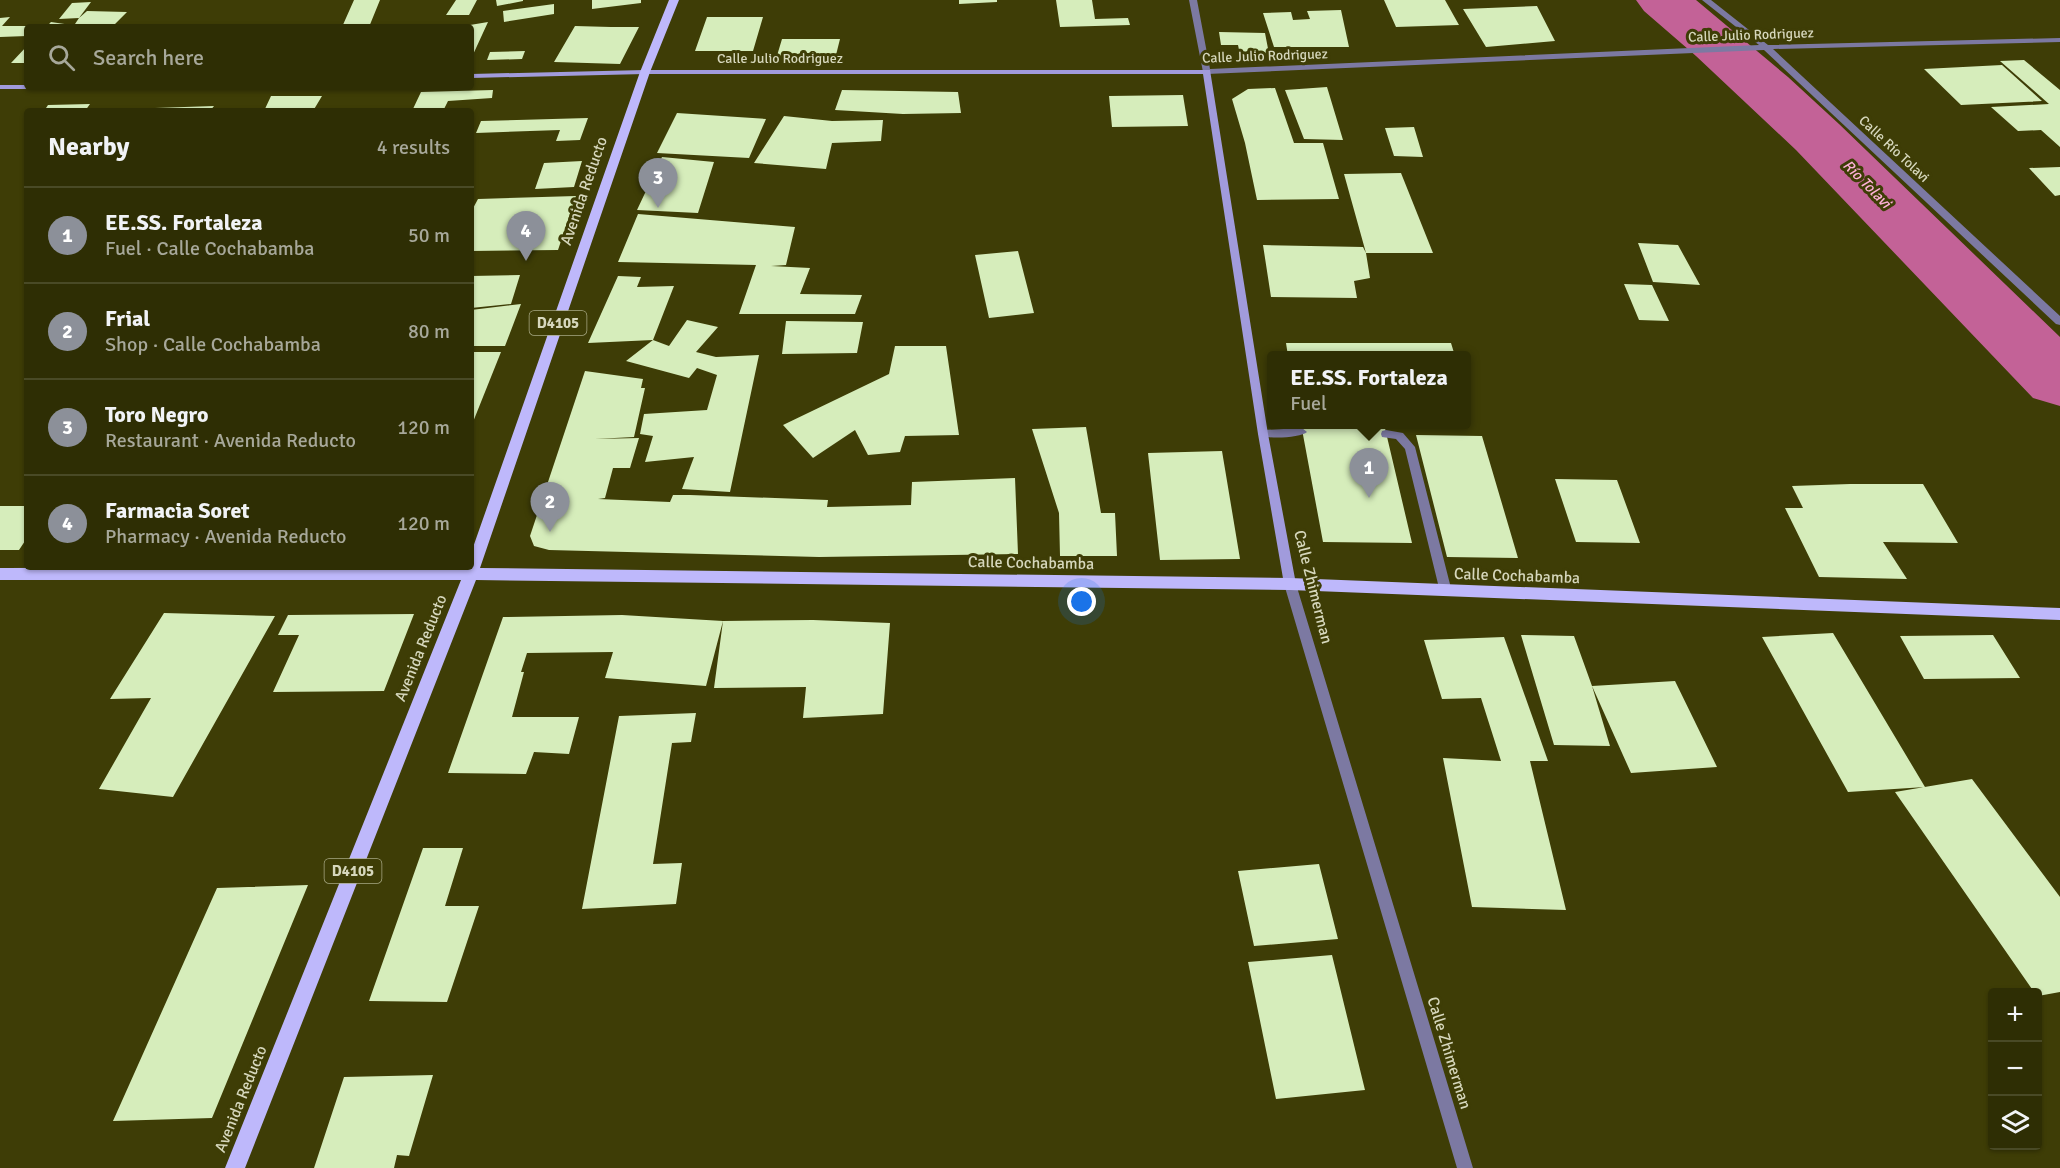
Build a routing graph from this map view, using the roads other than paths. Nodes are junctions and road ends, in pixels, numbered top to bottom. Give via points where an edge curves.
1 (674, 0) edge
2 (1193, 0) edge
3 (1706, 0) edge
4 (2060, 40) edge
5 (1766, 47) junction
6 (645, 72) junction
7 (1207, 72) junction
8 (474, 76) edge
9 (0, 87) edge
10 (24, 87) edge
11 (2060, 322) edge
12 (1302, 432) dead end
13 (1263, 434) junction
14 (1386, 434) dead end
15 (474, 565) edge
16 (472, 570) edge
17 (0, 574) edge
18 (471, 574) junction
19 (1290, 584) junction
20 (1446, 592) junction
21 (2060, 614) edge
22 (235, 1168) edge
23 (1465, 1168) edge

1 - 6 main road, Avenida Reducto / D4105
2 - 7 street, Calle Zhimerman
3 - 5 street, Calle Río Tolavi
4 - 5 street, Calle Julio Rodriguez
5 - 7 street, Calle Julio Rodriguez
5 - 11 street, Calle Río Tolavi
6 - 7 main road, Calle Julio Rodriguez
6 - 8 main road, Calle Julio Rodriguez
6 - 15 main road, Avenida Reducto / D4105
7 - 13 main road, Calle Zhimerman
9 - 10 main road
12 - 13 street
13 - 19 main road, Calle Zhimerman
14 - 20 street via 1399,436 1410,447
16 - 18 main road, Avenida Reducto / D4105
17 - 18 main road, Calle Cochabamba
18 - 19 main road, Calle Cochabamba
18 - 22 main road, Avenida Reducto / D4105
19 - 20 main road, Calle Cochabamba
19 - 23 street, Calle Zhimerman
20 - 21 main road, Calle Cochabamba

